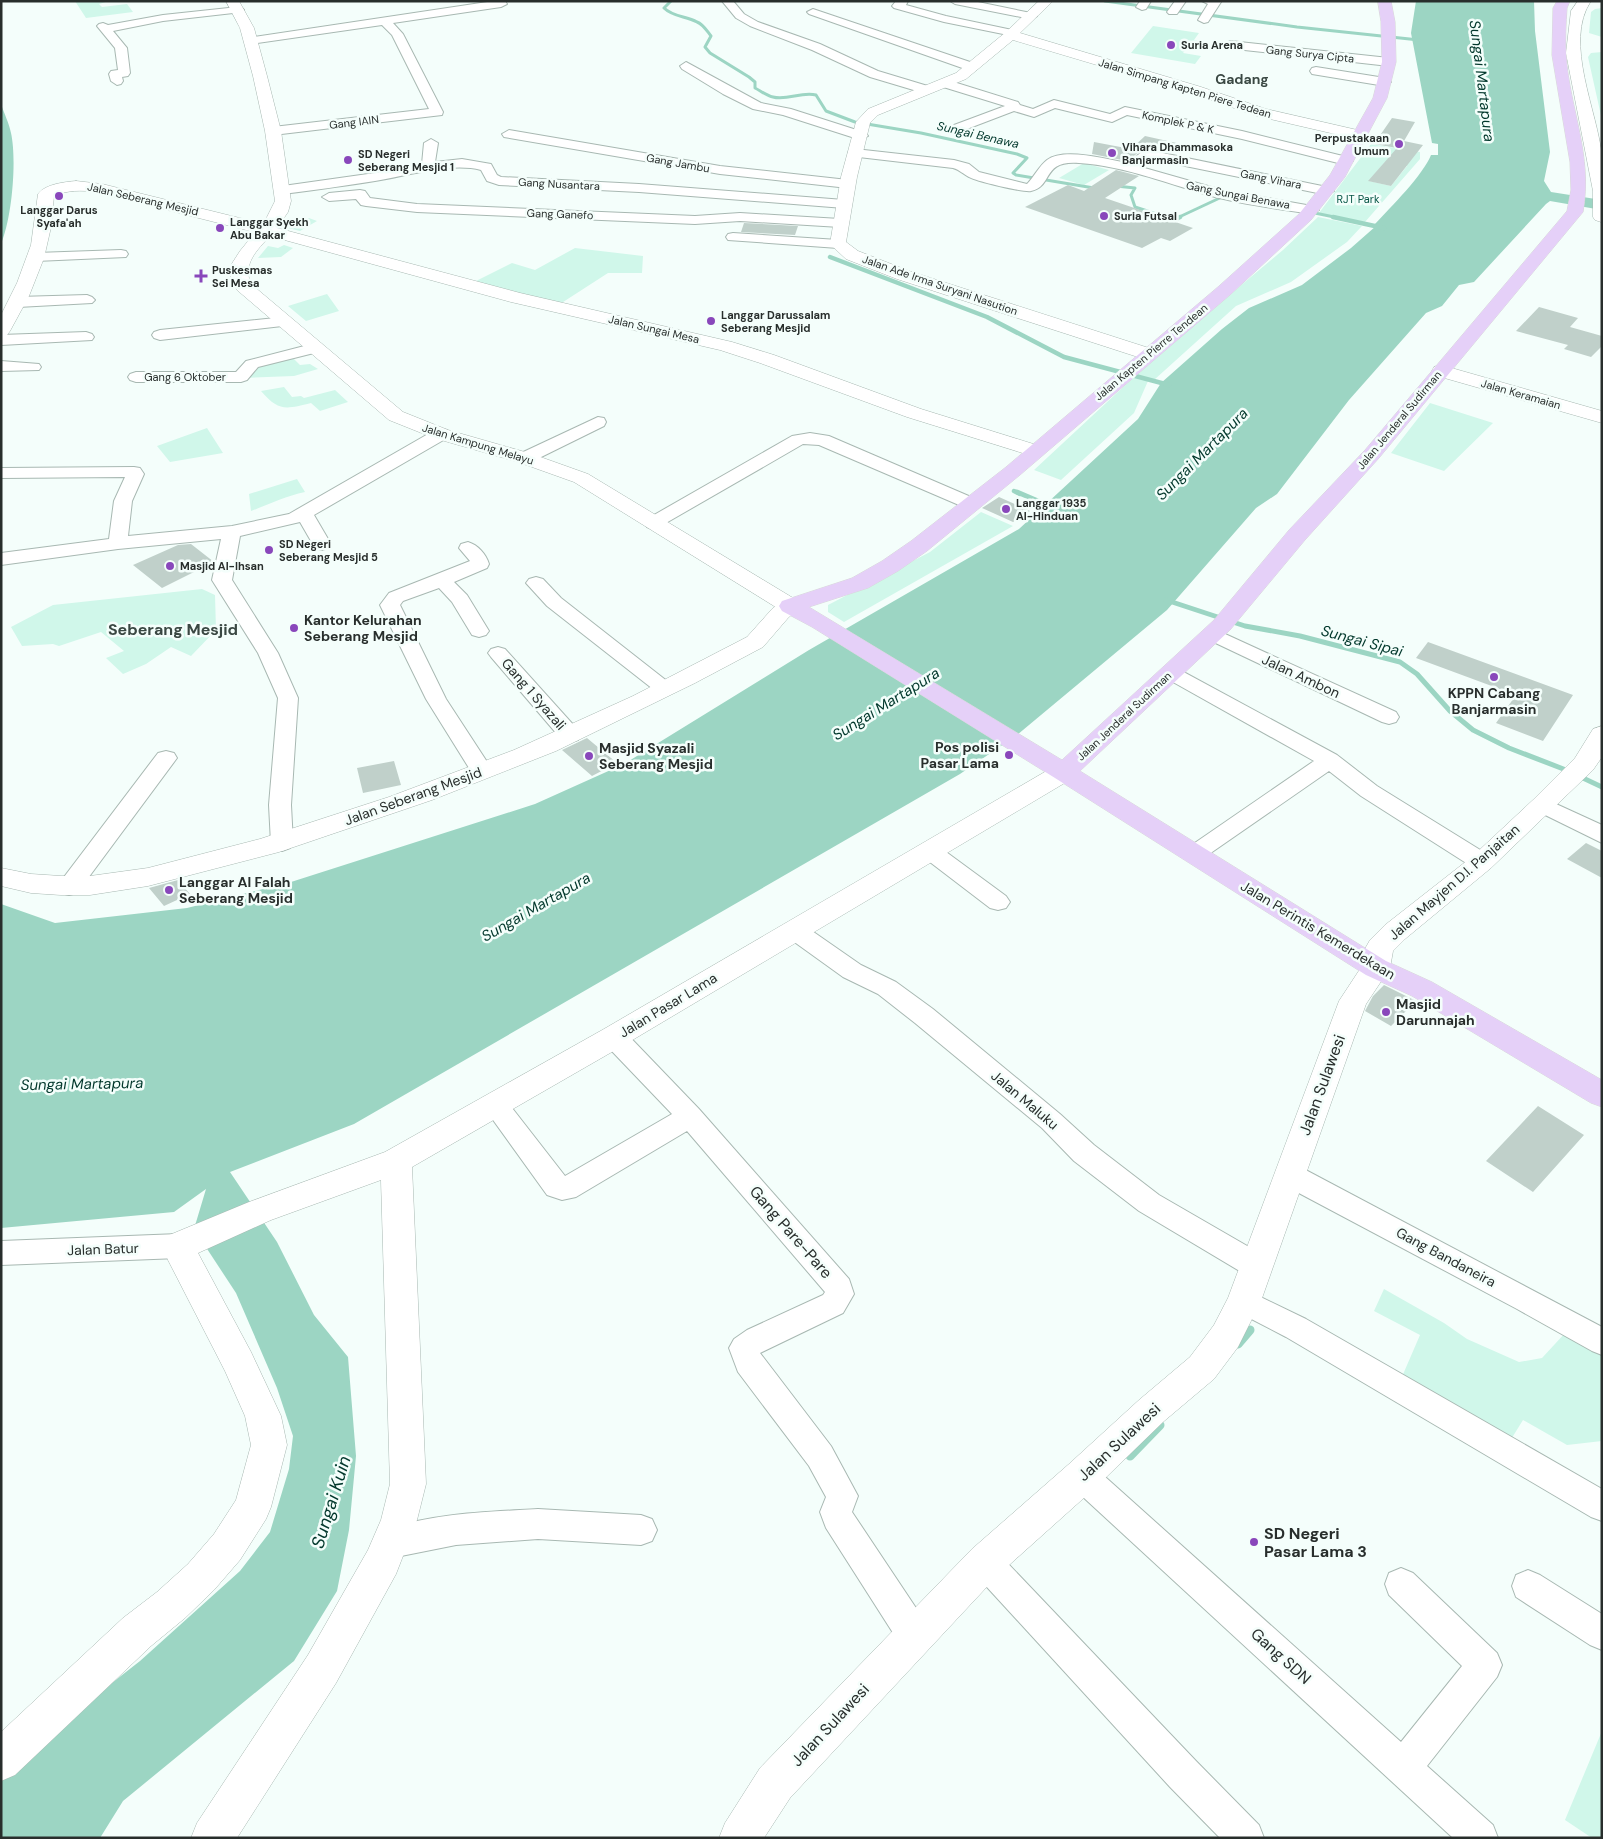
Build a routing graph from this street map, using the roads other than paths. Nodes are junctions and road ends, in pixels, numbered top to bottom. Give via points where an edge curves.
1 (498, 1) edge
2 (727, 1) edge
3 (903, 1) edge
4 (955, 1) edge
5 (1047, 1) edge
6 (1181, 1) edge
7 (1207, 1) edge
8 (1384, 1) edge
9 (1564, 1) edge
10 (1585, 1) edge
11 (235, 6) edge
12 (813, 12) dead end
13 (1173, 12) dead end
14 (1031, 16) junction
15 (1204, 20) dead end
16 (385, 21) junction
17 (1012, 34) junction
18 (251, 40) junction
19 (1230, 45) dead end
20 (1389, 62) junction
21 (686, 66) dead end
22 (972, 67) junction
23 (1316, 71) dead end
24 (117, 81) dead end
25 (1385, 82) junction
26 (944, 83) junction
27 (927, 90) junction
28 (1012, 107) junction
29 (959, 128) dead end
30 (862, 129) junction
31 (273, 131) junction
32 (509, 134) dead end
33 (1362, 135) junction
34 (431, 143) dead end
35 (855, 153) junction
36 (1346, 161) junction
37 (428, 168) junction
38 (1131, 168) junction
39 (848, 184) junction
40 (1327, 191) junction
41 (283, 196) junction
42 (844, 204) junction
43 (1577, 205) junction
44 (1310, 211) junction
45 (1601, 211) edge
46 (840, 223) junction
47 (266, 230) junction
48 (733, 237) dead end
49 (838, 244) junction
50 (121, 254) dead end
51 (36, 257) junction
52 (87, 300) dead end
53 (18, 302) junction
54 (285, 322) junction
55 (1, 331) edge
56 (160, 335) dead end
57 (86, 337) dead end
58 (1, 340) edge
59 (316, 348) junction
60 (1148, 354) junction
61 (1, 366) edge
62 (33, 367) dead end
63 (1441, 371) junction
64 (136, 377) dead end
65 (1602, 416) edge
66 (598, 422) dead end
67 (441, 434) junction
68 (1036, 451) junction
69 (525, 458) junction
70 (1, 473) edge
71 (972, 504) junction
72 (304, 514) junction
73 (653, 523) junction
74 (232, 532) junction
75 (118, 543) junction
76 (322, 544) dead end
77 (468, 548) dead end
78 (1, 560) edge
79 (442, 580) junction
80 (536, 583) dead end
81 (790, 606) junction
82 (1223, 622) junction
83 (479, 631) dead end
84 (498, 653) dead end
85 (1170, 673) junction
86 (665, 689) junction
87 (1389, 718) dead end
88 (1602, 734) edge
89 (570, 735) junction
90 (166, 758) dead end
91 (1329, 760) junction
92 (482, 771) junction
93 (1064, 772) junction
94 (1543, 805) junction
95 (1602, 835) edge
96 (282, 843) junction
97 (930, 851) junction
98 (1194, 854) junction
99 (1482, 862) junction
100 (1, 877) edge
101 (69, 887) junction
102 (998, 902) dead end
103 (794, 930) junction
104 (1376, 968) junction
105 (614, 1037) junction
106 (1602, 1095) edge
107 (496, 1106) junction
108 (690, 1116) junction
109 (396, 1161) junction
110 (1290, 1175) junction
111 (191, 1241) junction
112 (1, 1253) edge
113 (1258, 1267) junction
114 (1244, 1301) junction
115 (1602, 1342) edge
116 (1082, 1476) junction
117 (1602, 1506) edge
118 (641, 1530) dead end
119 (391, 1543) junction
120 (985, 1562) junction
121 (1401, 1584) dead end
122 (1528, 1586) dead end
123 (1602, 1633) edge
124 (914, 1636) junction
125 (1, 1761) edge
126 (1403, 1767) junction
127 (746, 1835) edge
128 (212, 1838) edge
129 (1246, 1838) edge
130 (1480, 1838) edge

1 - 16 street via 501,4
2 - 27 street via 740,16 754,24 816,47 874,74
3 - 17 street via 898,6
4 - 14 street
5 - 14 main road
6 - 13 street
7 - 15 street via 1215,2
8 - 20 main road, Jalan Kapten Pierre Tendean
9 - 43 main road via 1560,8 1559,55 1578,162
10 - 45 main road via 1578,11 1573,53
11 - 18 main road
11 - 24 street via 104,28 121,48 124,73 115,74
12 - 22 street
14 - 17 main road
16 - 18 street
16 - 31 street, Gang IAIN via 397,34 437,112
17 - 22 main road
17 - 33 main road, Jalan Simpang Kapten Piere Tedean via 1196,90 1262,114
18 - 31 main road
19 - 20 street, Gang Surya Cipta
20 - 25 main road, Jalan Kapten Pierre Tendean
21 - 30 street via 757,106
22 - 26 main road
23 - 25 street
25 - 33 main road, Jalan Kapten Pierre Tendean
26 - 27 main road
26 - 28 street, Komplek P & K via 1014,105
27 - 30 main road via 873,112
28 - 29 street
28 - 36 street, Komplek P & K via 1034,113 1054,104 1112,118 1125,111
30 - 35 main road
31 - 41 main road
32 - 39 street, Gang Jambu via 720,170
33 - 36 main road, Jalan Kapten Pierre Tendean
34 - 37 street
35 - 38 street, Gang Sungai Benawa via 954,164 974,175 1028,188 1051,164 1062,158
35 - 39 main road
36 - 40 main road, Jalan Kapten Pierre Tendean
37 - 41 street, Gang Nusantara
37 - 42 street, Gang Nusantara via 476,164 486,167 492,178 499,181
38 - 40 street, Gang Vihara via 1148,154
38 - 44 street, Gang Sungai Benawa via 1211,192
39 - 42 main road
40 - 44 main road, Jalan Kapten Pierre Tendean
41 - 46 street, Gang Ganefo via 360,194 366,202 417,208
41 - 47 main road via 280,212
42 - 46 main road
43 - 45 main road
43 - 63 main road, Jalan Jenderal Sudirman
44 - 60 main road, Jalan Kapten Pierre Tendean via 1225,290
46 - 49 main road
47 - 51 main road, Jalan Seberang Mesjid via 135,196 71,185 46,194
47 - 54 main road, Jalan Kampung Melayu via 243,258 238,280
47 - 68 main road, Jalan Sungai Mesa via 517,298 725,346 914,413
48 - 49 street
49 - 60 main road, Jalan Ade Irma Suryani Nasution via 852,255 903,275
50 - 51 street
51 - 53 main road, Jalan Seberang Mesjid
52 - 53 street
53 - 55 main road, Jalan Seberang Mesjid
54 - 56 street
54 - 59 main road, Jalan Kampung Melayu
57 - 58 street
59 - 64 street, Gang 6 Oktober via 252,364 241,377
59 - 67 main road, Jalan Kampung Melayu via 396,416
60 - 68 main road, Jalan Kapten Pierre Tendean
61 - 62 street
63 - 65 main road, Jalan Keramaian
63 - 82 main road, Jalan Jenderal Sudirman
66 - 69 street
67 - 69 main road, Jalan Kampung Melayu
67 - 72 street
68 - 71 main road, Jalan Kapten Pierre Tendean
69 - 73 main road, Jalan Kampung Melayu via 580,478
70 - 75 street via 134,472 123,501
71 - 73 street via 823,440 805,438
71 - 81 main road, Jalan Kapten Pierre Tendean via 919,546 860,583
72 - 74 street
72 - 76 street
73 - 81 main road, Jalan Kampung Melayu
74 - 75 street
74 - 96 street via 222,580 268,653 288,698 280,805
75 - 78 street
77 - 79 street via 480,564
79 - 83 street via 460,599
79 - 92 street via 396,597 390,605 436,699
80 - 86 street via 554,602
81 - 86 main road, Jalan Seberang Mesjid via 755,642
81 - 93 main road, Jalan Perintis Kemerdekaan
82 - 85 main road, Jalan Jenderal Sudirman
82 - 87 street, Jalan Ambon
84 - 89 street, Gang 1 Syazali
85 - 91 street
85 - 93 main road, Jalan Jenderal Sudirman
86 - 89 main road, Jalan Seberang Mesjid
88 - 94 main road, Jalan Mayjen D.I. Panjaitan via 1575,773
89 - 92 main road, Jalan Seberang Mesjid
90 - 101 street
91 - 98 street
91 - 99 street via 1369,791
92 - 96 main road, Jalan Seberang Mesjid via 440,789
93 - 97 main road, Jalan Pasar Lama
93 - 98 main road, Jalan Perintis Kemerdekaan
94 - 95 street
94 - 99 main road, Jalan Mayjen D.I. Panjaitan
96 - 101 main road, Jalan Seberang Mesjid via 148,879
97 - 102 street
97 - 103 main road, Jalan Pasar Lama
98 - 104 main road, Jalan Perintis Kemerdekaan
99 - 104 main road, Jalan Mayjen D.I. Panjaitan via 1380,947
100 - 101 main road, Jalan Seberang Mesjid via 23,883
103 - 105 main road, Jalan Pasar Lama
103 - 113 street, Jalan Maluku via 852,971 887,988 924,1016 1084,1153 1149,1203
104 - 106 main road, Jalan Perintis Kemerdekaan via 1422,989
104 - 110 main road, Jalan Sulawesi via 1353,1001
105 - 107 main road, Jalan Pasar Lama
105 - 108 street, Gang Pare-Pare
107 - 108 street via 562,1190
107 - 109 main road, Jalan Pasar Lama
108 - 124 street, Gang Pare-Pare via 839,1288 840,1294 832,1304 757,1339 744,1348 745,1355 820,1456 842,1496 837,1517
109 - 111 main road, Jalan Pasar Lama via 260,1211
109 - 119 main road via 408,1484
110 - 113 main road, Jalan Sulawesi
110 - 115 street, Gang Bandaneira
111 - 112 street, Jalan Batur
111 - 125 main road via 184,1260 239,1363 263,1416 269,1445 253,1507 227,1547 202,1577 137,1632
113 - 114 main road, Jalan Sulawesi
114 - 116 main road, Jalan Sulawesi via 1226,1336 1202,1368
114 - 117 street
116 - 120 main road, Jalan Sulawesi
116 - 126 street, Gang SDN
118 - 119 street via 538,1524 456,1530
119 - 128 main road via 322,1669
120 - 124 main road, Jalan Sulawesi
120 - 129 street
121 - 126 street via 1485,1665
122 - 123 street
124 - 127 main road, Jalan Sulawesi via 775,1783
126 - 130 street, Gang SDN

